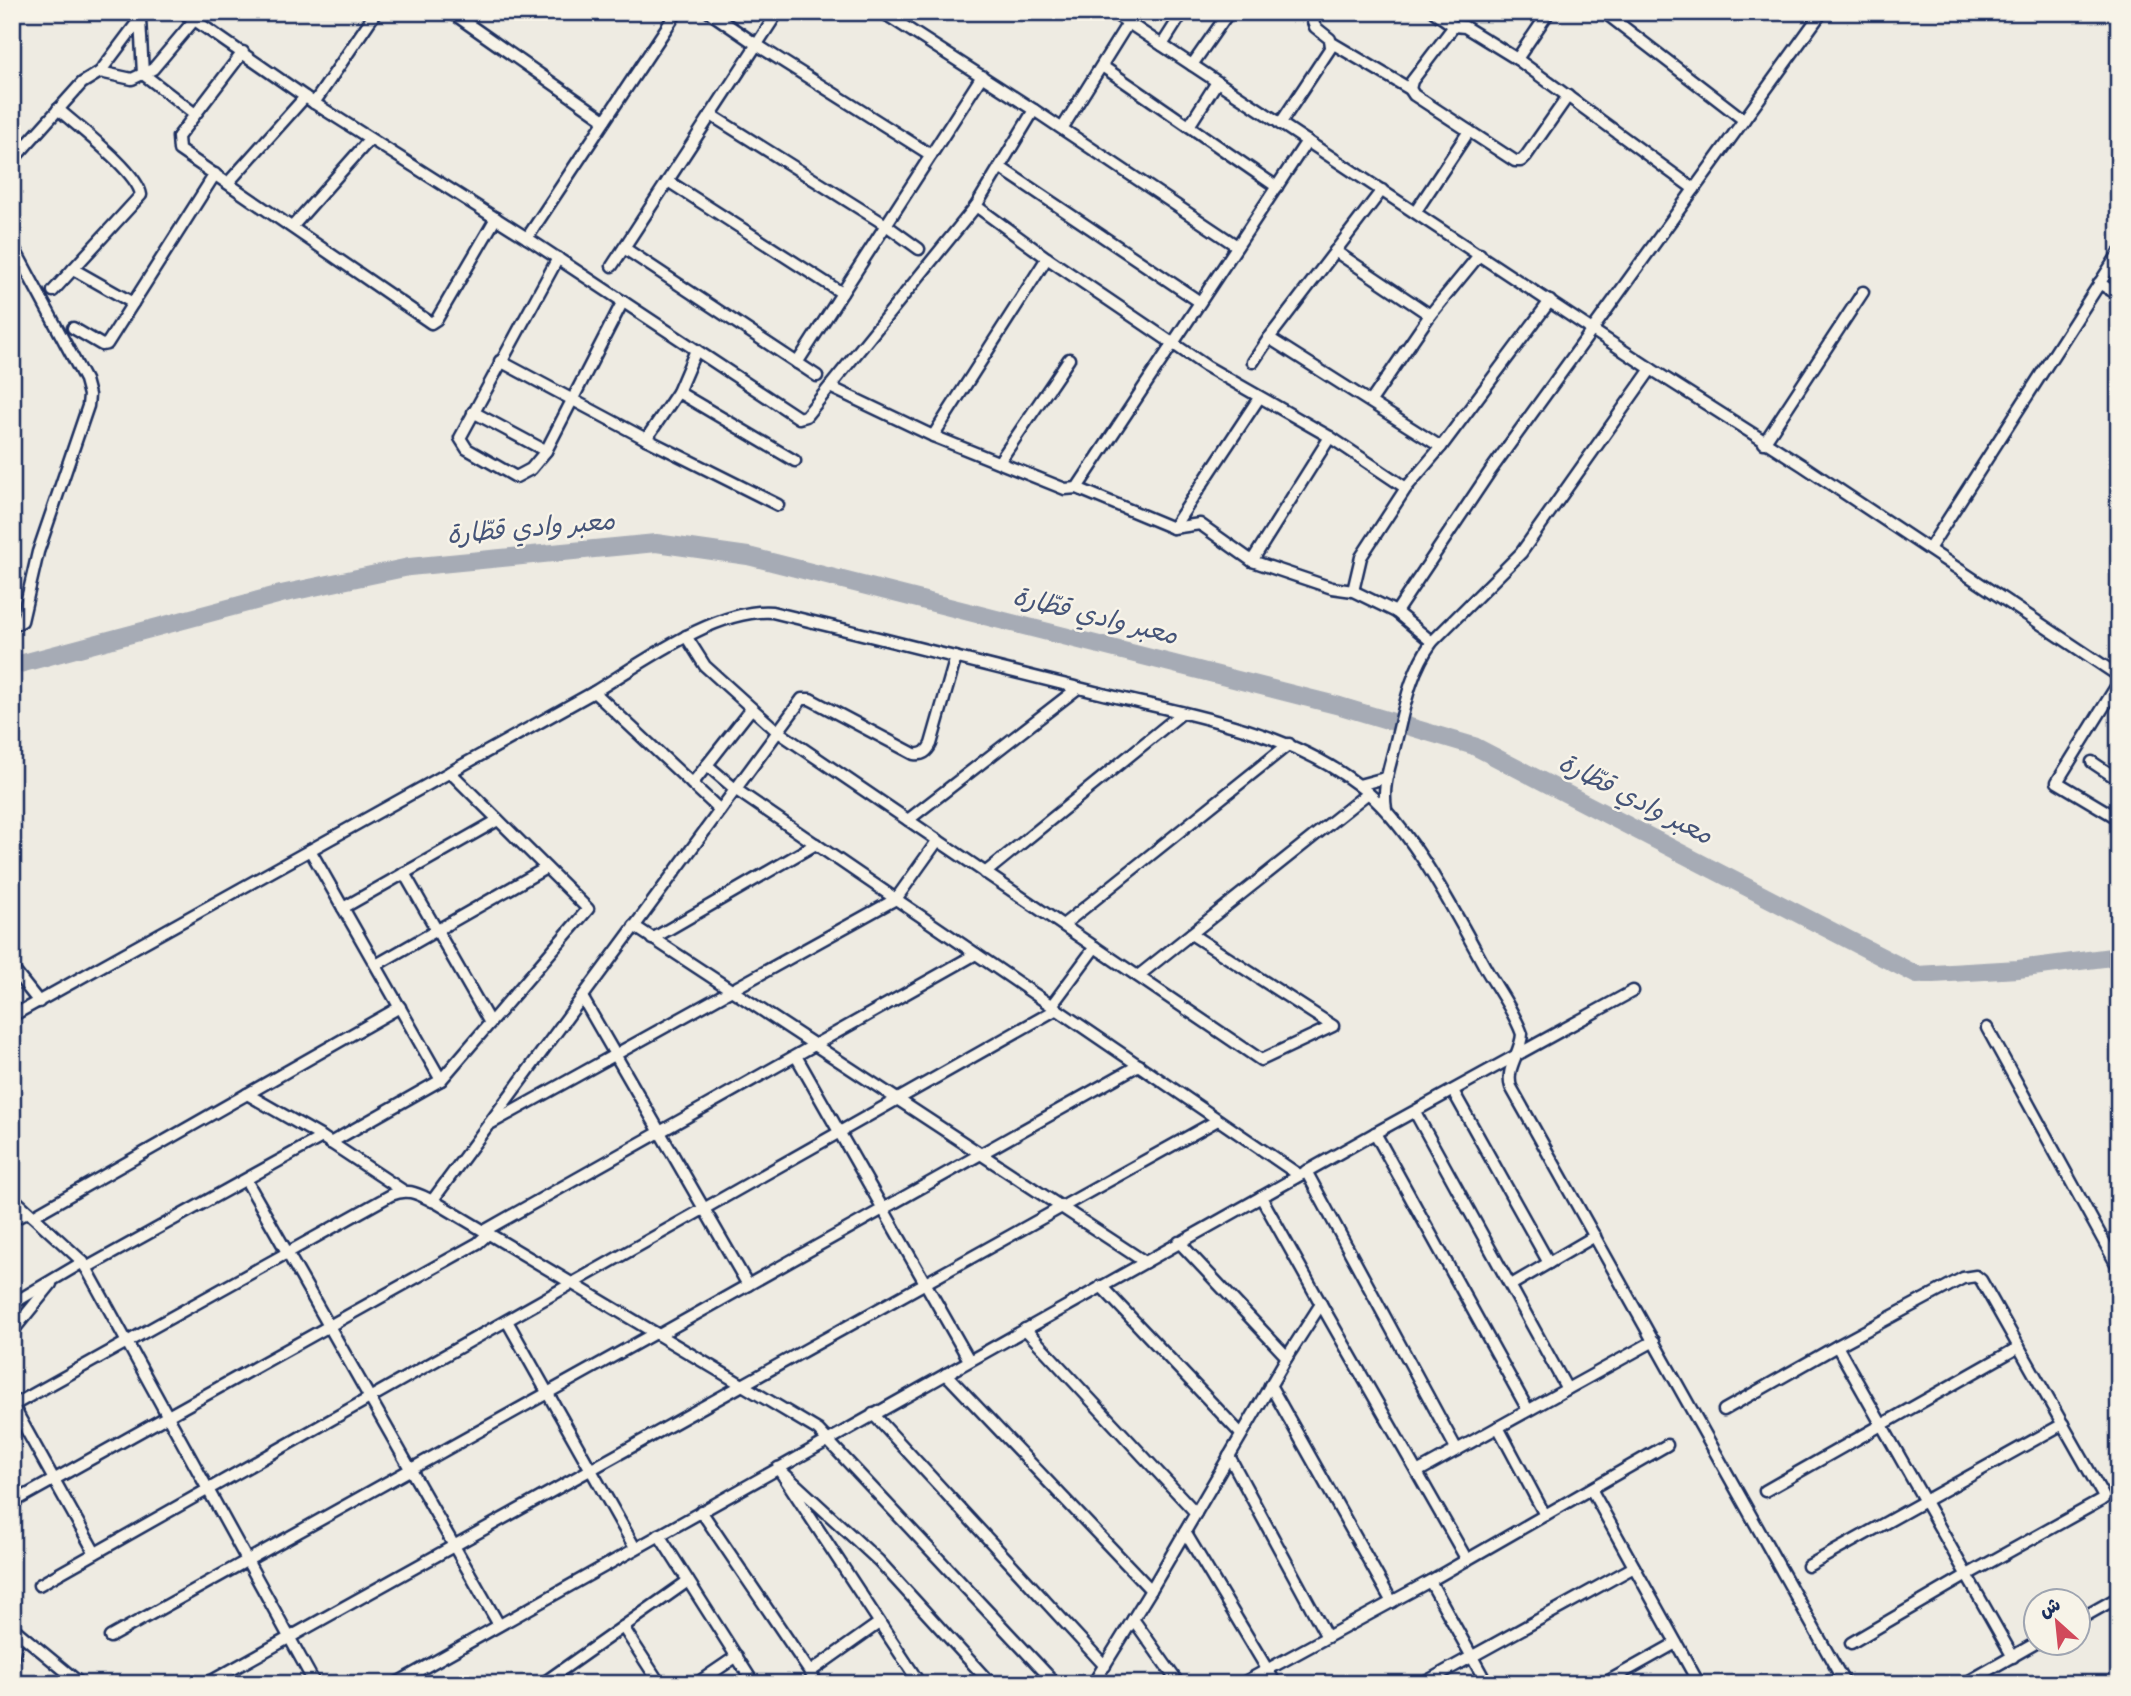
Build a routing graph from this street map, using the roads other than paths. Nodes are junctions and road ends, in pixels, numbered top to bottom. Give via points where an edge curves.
1 (183, 12) edge
2 (376, 12) edge
3 (451, 12) edge
4 (677, 12) edge
5 (709, 12) edge
6 (778, 12) edge
7 (882, 12) edge
8 (1112, 12) edge
9 (1183, 12) edge
10 (1229, 12) edge
11 (1318, 12) edge
12 (1434, 12) edge
13 (1549, 12) edge
14 (1604, 12) edge
15 (1822, 12) edge
16 (142, 15) edge
17 (199, 16) edge
18 (1128, 23) junction
19 (1454, 26) junction
20 (1332, 43) junction
21 (757, 45) junction
22 (1162, 45) junction
23 (243, 52) junction
24 (1517, 60) junction
25 (1192, 65) junction
26 (1102, 66) junction
27 (100, 72) junction
28 (143, 74) junction
29 (982, 76) junction
30 (1217, 82) junction
31 (1410, 89) junction
32 (1568, 96) junction
33 (305, 97) junction
34 (314, 103) junction
35 (58, 109) junction
36 (1034, 110) junction
37 (195, 114) junction
38 (711, 115) junction
39 (605, 120) junction
40 (1744, 120) junction
41 (1280, 124) junction
42 (1189, 126) junction
43 (1063, 127) junction
44 (1469, 131) junction
45 (370, 139) junction
46 (1307, 141) junction
47 (931, 155) junction
48 (12, 161) edge
49 (1001, 168) junction
50 (215, 174) junction
51 (668, 181) junction
52 (228, 183) junction
53 (1277, 187) junction
54 (1695, 189) junction
55 (1382, 190) junction
56 (976, 206) junction
57 (1416, 211) junction
58 (496, 218) junction
59 (886, 225) junction
60 (292, 227) junction
61 (527, 238) junction
62 (12, 244) edge
63 (1237, 246) junction
64 (624, 248) junction
65 (919, 249) dead end
66 (1335, 251) junction
67 (2119, 253) edge
68 (1480, 254) junction
69 (558, 258) junction
70 (1047, 258) junction
71 (612, 266) dead end
72 (73, 268) junction
73 (2099, 283) junction
74 (53, 291) dead end
75 (1863, 292) dead end
76 (842, 293) junction
77 (2119, 295) edge
78 (623, 301) junction
79 (1550, 301) junction
80 (1200, 302) junction
81 (133, 303) junction
82 (1430, 315) junction
83 (73, 328) dead end
84 (1593, 330) junction
85 (1269, 338) junction
86 (1171, 343) junction
87 (696, 350) junction
88 (1069, 359) dead end
89 (500, 361) junction
90 (1253, 362) dead end
91 (797, 363) junction
92 (1651, 369) junction
93 (817, 376) dead end
94 (830, 387) junction
95 (678, 392) junction
96 (1259, 398) junction
97 (572, 399) junction
98 (1371, 401) junction
99 (473, 412) junction
100 (933, 436) junction
101 (1330, 437) junction
102 (646, 439) junction
103 (1764, 443) junction
104 (1441, 447) junction
105 (546, 451) junction
106 (795, 461) dead end
107 (999, 462) junction
108 (1077, 488) junction
109 (1406, 488) junction
110 (778, 505) dead end
111 (1172, 528) junction
112 (1929, 550) junction
113 (1252, 561) junction
114 (1353, 591) junction
115 (1396, 612) junction
116 (12, 626) edge
117 (687, 636) junction
118 (1432, 642) junction
119 (956, 657) junction
120 (2119, 676) edge
121 (2119, 682) edge
122 (1078, 688) junction
123 (594, 692) junction
124 (751, 709) junction
125 (1182, 713) junction
126 (777, 731) junction
127 (1289, 744) junction
128 (2092, 762) dead end
129 (707, 765) junction
130 (450, 772) junction
131 (1385, 778) junction
132 (2119, 780) edge
133 (692, 784) junction
134 (1359, 785) junction
135 (735, 789) junction
136 (1368, 793) junction
137 (1386, 809) junction
138 (720, 810) junction
139 (2119, 819) edge
140 (498, 820) junction
141 (908, 820) junction
142 (938, 840) junction
143 (816, 844) junction
144 (310, 850) junction
145 (546, 868) junction
146 (404, 873) junction
147 (985, 873) junction
148 (897, 900) junction
149 (343, 908) junction
150 (1063, 925) junction
151 (634, 926) junction
152 (437, 930) junction
153 (1191, 934) junction
154 (652, 939) junction
155 (1095, 947) junction
156 (976, 954) junction
157 (376, 965) junction
158 (12, 968) edge
159 (1138, 976) junction
160 (731, 991) junction
161 (1633, 991) dead end
162 (582, 997) junction
163 (39, 1002) junction
164 (400, 1007) junction
165 (1055, 1007) junction
166 (12, 1016) edge
167 (490, 1023) junction
168 (1987, 1028) dead end
169 (814, 1045) junction
170 (616, 1055) junction
171 (796, 1056) junction
172 (1517, 1056) junction
173 (1139, 1065) junction
174 (442, 1080) junction
175 (1454, 1091) junction
176 (247, 1094) junction
177 (897, 1100) junction
178 (1415, 1112) junction
179 (1219, 1120) junction
180 (486, 1126) junction
181 (840, 1132) junction
182 (659, 1133) junction
183 (1375, 1133) junction
184 (326, 1140) junction
185 (980, 1154) junction
186 (1303, 1173) junction
187 (246, 1180) junction
188 (402, 1190) junction
189 (12, 1197) edge
190 (1261, 1197) junction
191 (432, 1201) junction
192 (1061, 1207) junction
193 (705, 1209) junction
194 (883, 1209) junction
195 (30, 1214) junction
196 (12, 1220) edge
197 (486, 1232) junction
198 (1595, 1236) junction
199 (1180, 1242) junction
200 (288, 1252) junction
201 (1145, 1262) junction
202 (1549, 1263) junction
203 (85, 1265) junction
204 (2119, 1269) edge
205 (56, 1278) junction
206 (925, 1282) junction
207 (573, 1284) junction
208 (748, 1284) junction
209 (1101, 1286) junction
210 (1511, 1286) junction
211 (12, 1304) edge
212 (1321, 1304) junction
213 (507, 1321) junction
214 (329, 1326) junction
215 (1025, 1329) junction
216 (12, 1332) edge
217 (657, 1334) junction
218 (1654, 1341) junction
219 (126, 1343) junction
220 (1838, 1346) junction
221 (2019, 1347) junction
222 (1287, 1357) junction
223 (969, 1360) junction
224 (946, 1374) junction
225 (742, 1384) junction
226 (1270, 1385) junction
227 (1567, 1389) junction
228 (548, 1392) junction
229 (371, 1397) junction
230 (13, 1406) edge
231 (1528, 1410) junction
232 (1724, 1410) dead end
233 (873, 1414) junction
234 (167, 1417) junction
235 (2063, 1424) junction
236 (1882, 1425) junction
237 (1498, 1427) junction
238 (1241, 1434) junction
239 (828, 1440) junction
240 (1667, 1445) dead end
241 (1457, 1450) junction
242 (1229, 1456) junction
243 (778, 1468) junction
244 (410, 1470) junction
245 (590, 1470) junction
246 (1417, 1472) junction
247 (54, 1479) junction
248 (1591, 1489) junction
249 (207, 1490) junction
250 (1766, 1491) dead end
251 (1925, 1500) junction
252 (12, 1503) edge
253 (701, 1511) junction
254 (1196, 1513) junction
255 (1545, 1515) junction
256 (1185, 1532) junction
257 (659, 1535) junction
258 (454, 1546) junction
259 (635, 1548) junction
260 (95, 1553) junction
261 (1467, 1560) junction
262 (247, 1561) junction
263 (1808, 1566) dead end
264 (1634, 1567) junction
265 (1967, 1575) junction
266 (688, 1581) junction
267 (1430, 1581) junction
268 (38, 1585) dead end
269 (1151, 1590) junction
270 (2119, 1597) edge
271 (1392, 1602) junction
272 (2092, 1612) edge
273 (1133, 1619) junction
274 (878, 1623) junction
275 (499, 1625) junction
276 (623, 1627) junction
277 (15, 1629) edge
278 (110, 1637) dead end
279 (1327, 1637) junction
280 (290, 1638) junction
281 (1676, 1643) junction
282 (1851, 1643) dead end
283 (2022, 1652) edge
284 (737, 1656) junction
285 (1472, 1656) junction
286 (2013, 1657) junction
287 (12, 1664) edge
288 (1105, 1665) junction
289 (1268, 1669) junction
290 (810, 1672) junction
291 (81, 1684) edge
292 (206, 1684) edge
293 (315, 1684) edge
294 (395, 1684) edge
295 (542, 1684) edge
296 (660, 1684) edge
297 (696, 1684) edge
298 (754, 1684) edge
299 (818, 1684) edge
300 (920, 1684) edge
301 (991, 1684) edge
302 (1056, 1684) edge
303 (1093, 1684) edge
304 (1179, 1684) edge
305 (1241, 1684) edge
306 (1276, 1684) edge
307 (1422, 1684) edge
308 (1487, 1684) edge
309 (1603, 1684) edge
310 (1699, 1684) edge
311 (1844, 1684) edge
312 (1964, 1684) edge

1 - 17 street
2 - 34 street
3 - 39 street
4 - 39 street
5 - 21 street
6 - 21 street
7 - 29 street
8 - 18 street
9 - 22 street
10 - 25 street
11 - 20 street via 1315,27
12 - 19 street
13 - 24 street
14 - 40 street
15 - 40 street
16 - 27 street
16 - 28 street
17 - 23 street
17 - 28 street via 153,69
18 - 22 street
18 - 26 street
19 - 24 street via 1465,27
19 - 31 street
20 - 31 street
20 - 41 street
21 - 38 street
21 - 47 street
22 - 25 street
23 - 33 street
23 - 37 street
24 - 32 street
25 - 30 street
26 - 42 street
26 - 43 street
27 - 28 street via 132,79
27 - 35 street via 82,83
28 - 37 street
29 - 36 street
29 - 47 street
30 - 41 street
30 - 42 street
31 - 44 street
32 - 44 street via 1521,161
32 - 54 street
33 - 34 street
33 - 52 street
34 - 45 street
35 - 48 street
35 - 72 street via 121,164 141,195
36 - 43 street
36 - 49 street
37 - 50 street via 178,137 179,150
38 - 51 street
38 - 59 street
39 - 61 street
40 - 54 street
41 - 46 street
42 - 53 street
43 - 63 street
44 - 57 street
45 - 58 street
45 - 60 street
46 - 53 street
46 - 55 street
47 - 59 street
49 - 56 street
49 - 80 street
50 - 52 street
50 - 81 street
51 - 64 street
51 - 76 street
52 - 60 street
53 - 63 street
54 - 84 street
55 - 57 street
55 - 66 street
56 - 70 street
56 - 94 street
57 - 68 street
58 - 60 street via 431,323
58 - 61 street
59 - 65 street
59 - 76 street
61 - 69 street
62 - 116 street via 89,395 38,552 22,621
63 - 80 street
64 - 71 street
64 - 91 street
66 - 82 street
66 - 85 street
67 - 73 street
68 - 79 street
68 - 82 street
69 - 78 street
69 - 89 street
70 - 86 street
70 - 100 street
72 - 74 street
72 - 81 street
73 - 77 street
73 - 112 street
75 - 103 street
76 - 91 street
78 - 87 street
78 - 97 street
79 - 84 street
79 - 104 street
80 - 86 street
81 - 83 street via 107,344
82 - 98 street
84 - 92 street
84 - 115 street
85 - 90 street
85 - 98 street
86 - 96 street
86 - 108 street
87 - 94 street via 799,418 806,416
87 - 95 street
88 - 107 street
89 - 97 street
89 - 99 street
91 - 93 street
92 - 103 street
92 - 118 street via 1521,553
94 - 100 street
95 - 102 street
95 - 106 street
96 - 101 street
96 - 111 street
97 - 102 street
97 - 105 street
98 - 104 street
99 - 105 street
99 - 105 street via 460,438 467,449 516,477 531,469
100 - 107 street
101 - 109 street
101 - 113 street
102 - 110 street
103 - 112 street
104 - 109 street
107 - 108 street via 1065,489
108 - 111 street
109 - 114 street via 1361,557
111 - 113 street via 1200,524
112 - 120 street
113 - 114 street
114 - 115 street
115 - 118 street
117 - 119 street via 735,615 760,611
117 - 123 street
117 - 124 street via 705,666
118 - 131 street via 1412,678
119 - 122 street
119 - 126 street via 930,744 920,754 810,699 802,699
121 - 139 street via 2057,782
122 - 125 street
122 - 141 street
123 - 130 street
123 - 133 street
124 - 126 street
124 - 129 street
125 - 127 street
125 - 147 street
126 - 135 street
126 - 141 street
127 - 134 street
127 - 150 street
128 - 132 street
129 - 133 street
129 - 135 street
130 - 140 street
130 - 144 street
131 - 134 street
131 - 137 street
133 - 138 street
134 - 136 street
135 - 138 street
135 - 143 street
136 - 137 street
136 - 153 street
137 - 172 street via 1447,900 1520,1029
138 - 151 street
140 - 145 street
140 - 146 street
141 - 142 street
142 - 147 street
142 - 148 street
143 - 148 street
143 - 154 street
144 - 149 street
144 - 163 street
145 - 152 street
145 - 167 street via 587,909
146 - 149 street
146 - 152 street
147 - 150 street
148 - 156 street
148 - 160 street
149 - 157 street
150 - 155 street
151 - 154 street
151 - 162 street
152 - 157 street
152 - 167 street
153 - 159 street
153 - 159 street via 1333,1026 1261,1060
154 - 160 street
155 - 159 street
155 - 165 street
156 - 165 street
156 - 169 street
157 - 164 street
158 - 163 street
160 - 169 street
160 - 170 street
161 - 172 street
162 - 170 street
162 - 180 street
163 - 166 street
164 - 174 street
164 - 176 street
165 - 173 street
165 - 177 street
167 - 174 street
168 - 204 street
169 - 171 street
169 - 177 street
170 - 180 street
170 - 182 street
171 - 181 street
171 - 182 street
172 - 175 street
172 - 198 street via 1509,1073 1511,1087
173 - 179 street
173 - 185 street
174 - 184 street
175 - 178 street
175 - 202 street
176 - 184 street
176 - 195 street
177 - 181 street
177 - 185 street
178 - 183 street
178 - 210 street
179 - 186 street
179 - 192 street
180 - 191 street
181 - 193 street
181 - 194 street
182 - 193 street
182 - 197 street
183 - 186 street
183 - 231 street
184 - 187 street
184 - 188 street
185 - 192 street
185 - 194 street
186 - 190 street
186 - 241 street
187 - 200 street
187 - 203 street
188 - 191 street
188 - 200 street
189 - 195 street
190 - 199 street
190 - 212 street
191 - 197 street
192 - 201 street
192 - 206 street
193 - 207 street
193 - 208 street
194 - 206 street
194 - 208 street
195 - 196 street
195 - 203 street
197 - 207 street
197 - 214 street via 478,1243
198 - 202 street
198 - 218 street
199 - 201 street
199 - 222 street
200 - 214 street
200 - 219 street
201 - 209 street
202 - 210 street
203 - 205 street
203 - 219 street
205 - 211 street
205 - 216 street
206 - 223 street
206 - 225 street
207 - 213 street
207 - 217 street
208 - 217 street
209 - 215 street
209 - 238 street
210 - 227 street
212 - 222 street
212 - 246 street
213 - 228 street
213 - 229 street
214 - 229 street
214 - 234 street
215 - 223 street
215 - 254 street
217 - 225 street
217 - 228 street
218 - 227 street
218 - 311 street
219 - 230 street
219 - 234 street
220 - 221 street via 1970,1276 1981,1280
220 - 232 street
220 - 236 street
221 - 235 street
221 - 236 street
222 - 226 street
223 - 224 street
224 - 233 street
224 - 269 street
225 - 239 street
225 - 245 street
226 - 238 street
226 - 271 street
227 - 231 street
228 - 244 street
228 - 245 street
229 - 244 street
229 - 249 street
230 - 247 street
231 - 237 street
233 - 239 street
233 - 288 street
234 - 247 street
234 - 249 street
235 - 251 street
235 - 265 street via 2104,1498
236 - 250 street
236 - 251 street
237 - 241 street
237 - 255 street
238 - 242 street
239 - 243 street
239 - 302 street
240 - 248 street
241 - 246 street
242 - 254 street
242 - 279 street
243 - 253 street
243 - 274 street
243 - 301 street via 879,1561
244 - 258 street
244 - 262 street
245 - 258 street
245 - 259 street
246 - 261 street
247 - 252 street
247 - 260 street
248 - 255 street
248 - 264 street
249 - 260 street
249 - 262 street
251 - 263 street
251 - 265 street
253 - 257 street
253 - 290 street
254 - 256 street
255 - 261 street
256 - 269 street
256 - 289 street
257 - 259 street
257 - 266 street
258 - 275 street
258 - 280 street
259 - 275 street
260 - 268 street
261 - 267 street
262 - 278 street
262 - 280 street
264 - 281 street
264 - 285 street
265 - 282 street
265 - 286 street
266 - 276 street
266 - 284 street
267 - 271 street
267 - 285 street
269 - 273 street
270 - 272 street
271 - 279 street
273 - 288 street
273 - 304 street
274 - 290 street
274 - 300 street
275 - 294 street
276 - 295 street
276 - 296 street
277 - 287 street
277 - 291 street
279 - 289 street
280 - 292 street
280 - 293 street
281 - 309 street
281 - 310 street
283 - 286 street
284 - 297 street
284 - 298 street
285 - 307 street
285 - 308 street
286 - 312 street
288 - 303 street
289 - 305 street
289 - 306 street
290 - 299 street

